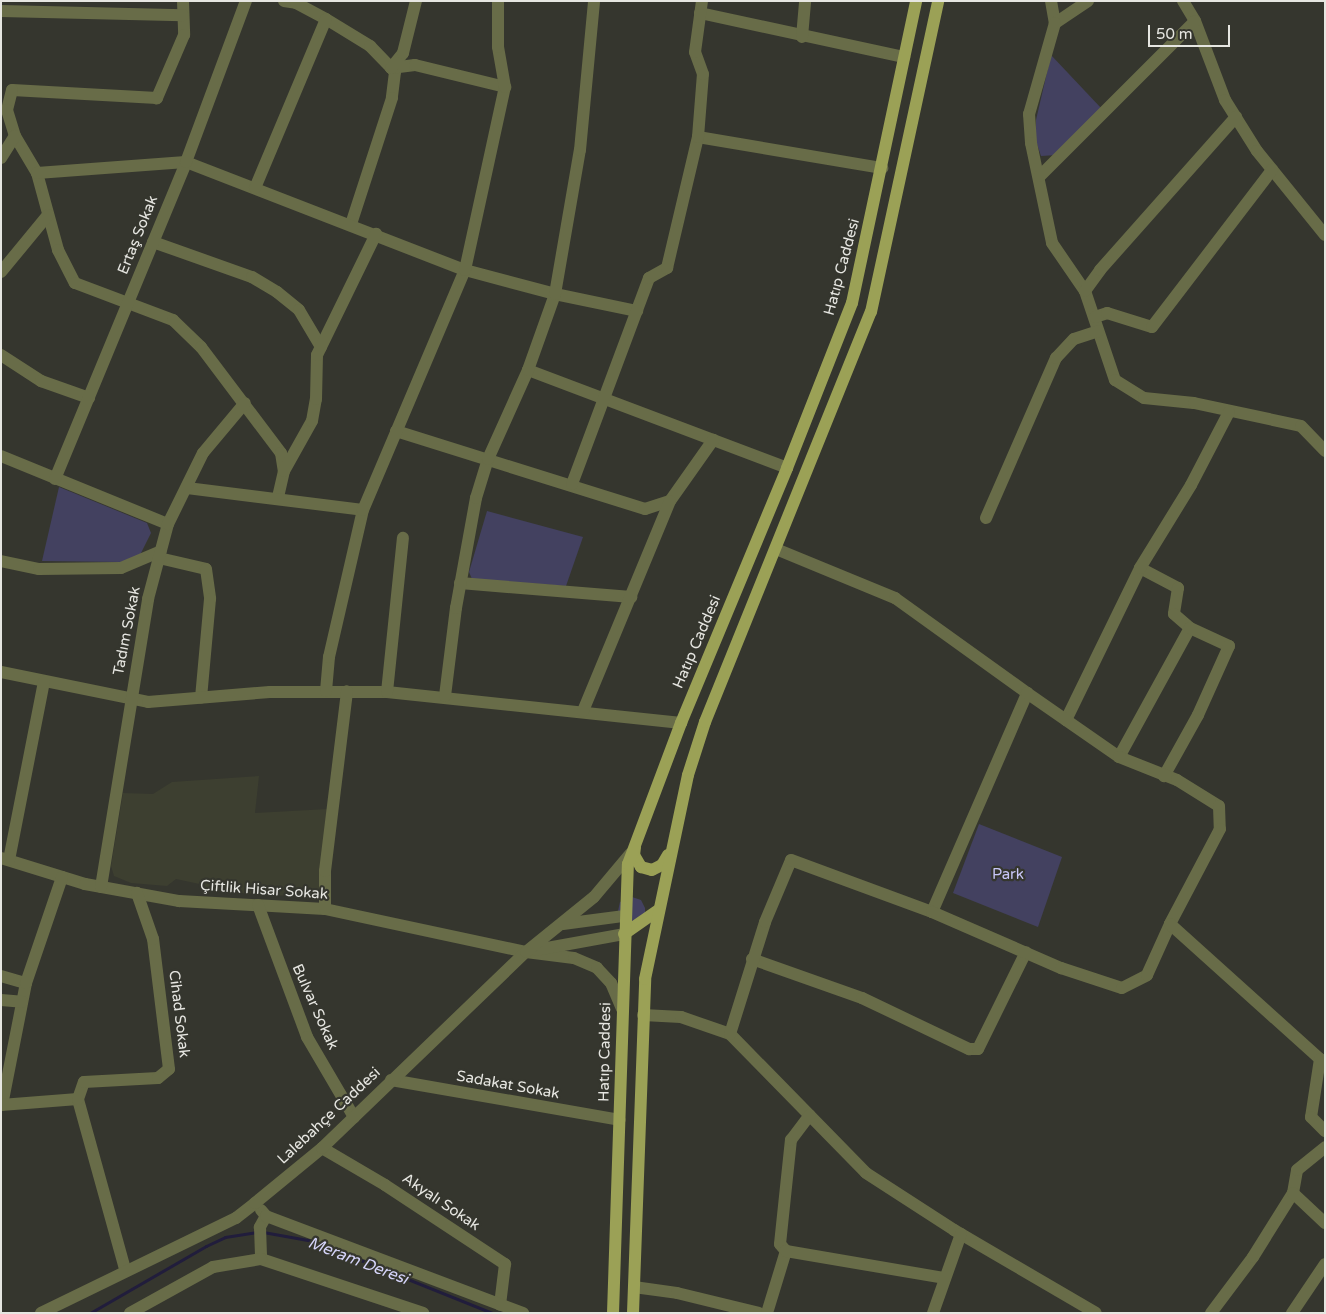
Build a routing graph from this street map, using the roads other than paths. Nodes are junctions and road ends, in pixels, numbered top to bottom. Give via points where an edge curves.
1 (183, 1) edge
2 (246, 1) edge
3 (284, 1) edge
4 (498, 1) edge
5 (594, 1) edge
6 (805, 1) edge
7 (916, 1) edge
8 (938, 1) edge
9 (1051, 1) edge
10 (1088, 1) edge
11 (1183, 1) edge
12 (414, 2) edge
13 (701, 7) edge
14 (1, 11) edge
15 (184, 15) junction
16 (326, 19) junction
17 (1195, 21) junction
18 (1055, 23) junction
19 (802, 37) junction
20 (904, 57) junction
21 (391, 68) junction
22 (505, 87) junction
23 (1, 89) edge
24 (8, 104) junction
25 (1236, 117) junction
26 (15, 136) junction
27 (698, 137) junction
28 (1, 158) edge
29 (186, 162) junction
30 (882, 168) junction
31 (1272, 170) junction
32 (37, 173) junction
33 (1040, 176) junction
34 (255, 188) junction
35 (48, 215) junction
36 (351, 224) junction
37 (376, 234) junction
38 (1325, 235) edge
39 (153, 242) junction
40 (465, 270) junction
41 (1, 272) edge
42 (1085, 291) junction
43 (555, 294) junction
44 (127, 304) junction
45 (637, 311) junction
46 (1095, 317) junction
47 (1098, 331) junction
48 (321, 347) junction
49 (1, 355) edge
50 (528, 370) junction
51 (604, 396) junction
52 (89, 398) junction
53 (245, 403) junction
54 (1228, 412) junction
55 (396, 431) junction
56 (713, 440) junction
57 (1325, 450) edge
58 (1, 456) edge
59 (488, 459) junction
60 (788, 468) junction
61 (284, 471) junction
62 (55, 480) junction
63 (572, 484) junction
64 (187, 488) junction
65 (278, 497) junction
66 (670, 501) junction
67 (363, 510) junction
68 (986, 518) dead end
69 (168, 524) junction
70 (403, 538) dead end
71 (776, 549) junction
72 (160, 554) junction
73 (1, 561) edge
74 (1140, 568) junction
75 (460, 583) junction
76 (632, 597) junction
77 (1190, 628) junction
78 (1, 672) edge
79 (44, 681) junction
80 (326, 691) junction
81 (347, 692) junction
82 (387, 692) junction
83 (1027, 693) junction
84 (445, 696) junction
85 (201, 698) junction
86 (131, 699) junction
87 (583, 710) junction
88 (1066, 720) junction
89 (680, 723) junction
90 (1119, 757) junction
91 (1164, 776) junction
92 (635, 840) junction
93 (670, 852) junction
94 (631, 853) junction
95 (5, 859) edge
96 (62, 877) junction
97 (101, 887) junction
98 (137, 893) junction
99 (258, 905) junction
100 (325, 909) junction
101 (657, 911) junction
102 (932, 912) junction
103 (624, 916) junction
104 (1170, 924) junction
105 (560, 925) junction
106 (624, 934) junction
107 (526, 952) junction
108 (1026, 952) junction
109 (752, 959) junction
110 (1, 976) edge
111 (26, 984) junction
112 (1, 1000) edge
113 (22, 1002) junction
114 (622, 1009) junction
115 (642, 1015) junction
116 (730, 1034) junction
117 (1323, 1057) edge
118 (391, 1080) junction
119 (78, 1098) junction
120 (2, 1105) edge
121 (810, 1115) junction
122 (354, 1117) junction
123 (620, 1120) junction
124 (1325, 1131) edge
125 (1325, 1147) edge
126 (322, 1148) junction
127 (1293, 1192) junction
128 (255, 1203) junction
129 (266, 1216) junction
130 (1325, 1223) edge
131 (961, 1234) junction
132 (786, 1251) junction
133 (261, 1254) junction
134 (1325, 1264) edge
135 (125, 1269) junction
136 (944, 1278) junction
137 (634, 1287) junction
138 (500, 1305) junction
139 (41, 1313) edge
140 (130, 1313) edge
141 (422, 1313) edge
142 (523, 1313) edge
143 (613, 1313) edge
144 (633, 1313) edge
145 (759, 1313) edge
146 (767, 1313) edge
147 (933, 1313) edge
148 (1096, 1313) edge
149 (1211, 1313) edge
150 (1292, 1313) edge

1 - 15 street
2 - 29 street, Ertaş Sokak
3 - 16 street via 296,3
4 - 22 street via 498,47
5 - 43 street via 580,150
6 - 19 street
7 - 20 main road, Hatıp Caddesi
8 - 71 main road via 871,312
9 - 18 street
10 - 18 street
11 - 17 street
12 - 21 street via 403,53
13 - 19 street
13 - 27 street via 695,52 703,74
14 - 15 street
15 - 24 street via 184,35 157,98 12,90
16 - 21 street via 370,46
16 - 34 street
17 - 25 street via 1225,100
17 - 33 street
18 - 33 street via 1029,114 1031,143
19 - 20 street
20 - 30 main road, Hatıp Caddesi
21 - 22 street via 416,65
21 - 36 street via 394,72 392,98
22 - 40 street
23 - 24 street
24 - 26 street
25 - 31 street
25 - 42 street
26 - 28 street
26 - 32 street
27 - 30 street
27 - 45 street via 667,268 649,278
29 - 32 street
29 - 34 street
29 - 39 street, Ertaş Sokak
30 - 60 main road, Hatıp Caddesi via 852,303
31 - 38 street
31 - 46 street via 1152,327 1107,313
32 - 35 street
33 - 42 street via 1052,242
34 - 36 street
35 - 41 street
35 - 44 street via 58,250 76,282
36 - 37 street
37 - 40 street
37 - 48 street
39 - 44 street, Ertaş Sokak
39 - 48 street via 252,277 277,292 299,310
40 - 43 street
40 - 55 street
42 - 46 street
43 - 45 street
43 - 50 street
44 - 52 street, Ertaş Sokak
44 - 53 street via 173,320 201,347
45 - 51 street
46 - 47 street
47 - 54 street via 1115,380 1144,398 1194,403
47 - 68 street via 1074,339 1056,358
48 - 61 street via 317,355 312,421
49 - 52 street via 41,382
50 - 51 street
50 - 59 street
51 - 56 street
51 - 63 street
52 - 62 street, Ertaş Sokak
53 - 61 street via 281,453
53 - 64 street, Tadım Sokak via 203,453
54 - 57 street via 1301,426
54 - 74 street via 1191,485
55 - 59 street
55 - 67 street
56 - 60 street
56 - 66 street
58 - 62 street
59 - 63 street
59 - 75 street via 476,498
60 - 89 main road, Hatıp Caddesi
61 - 65 street
62 - 69 street
63 - 66 street via 646,509
64 - 65 street
64 - 69 street, Tadım Sokak
65 - 67 street
66 - 76 street
67 - 80 street via 331,648
69 - 72 street, Tadım Sokak
70 - 82 street
71 - 83 street via 895,598
71 - 93 main road via 705,722 688,775
72 - 73 street via 121,568 39,569
72 - 85 street via 206,569 210,599
72 - 86 street, Tadım Sokak via 148,599
74 - 77 street via 1178,588 1174,614
74 - 88 street
75 - 76 street
75 - 84 street
76 - 87 street
77 - 90 street
77 - 91 street via 1228,646
78 - 79 street
79 - 86 street
79 - 95 street
80 - 81 street
80 - 85 street
81 - 82 street
81 - 100 street via 325,871
82 - 84 street
83 - 88 street
83 - 102 street
84 - 87 street
85 - 86 street via 148,702
86 - 97 street, Tadım Sokak
87 - 89 street
88 - 90 street
89 - 92 main road, Hatıp Caddesi
90 - 91 street
91 - 104 street via 1177,780 1219,806 1220,830
92 - 93 main road via 634,855 641,867 652,870 662,864
92 - 94 main road, Hatıp Caddesi
93 - 101 main road
94 - 103 main road, Hatıp Caddesi
94 - 105 street, Lalebahçe Caddesi via 594,897
95 - 96 street, Çiftlik Hisar Sokak
96 - 97 street, Çiftlik Hisar Sokak
96 - 111 street
97 - 98 street, Çiftlik Hisar Sokak
98 - 99 street, Çiftlik Hisar Sokak via 179,901
98 - 119 street, Cihad Sokak via 153,939 169,1069 158,1078 84,1082
99 - 100 street, Çiftlik Hisar Sokak
99 - 122 street, Bulvar Sokak via 307,1037
100 - 107 street, Çiftlik Hisar Sokak
101 - 106 main road
101 - 115 main road
102 - 108 street
102 - 109 street via 791,860
103 - 105 street
103 - 106 main road, Hatıp Caddesi
104 - 108 street via 1147,975 1122,988
104 - 117 street
105 - 107 street, Lalebahçe Caddesi
106 - 107 street
106 - 114 main road, Hatıp Caddesi
107 - 114 street, Çiftlik Hisar Sokak via 574,958 596,968 611,983
107 - 118 street, Lalebahçe Caddesi
108 - 109 street via 978,1049 969,1049 862,998
109 - 116 street
110 - 111 street
111 - 113 street
112 - 113 street
113 - 120 street
114 - 123 main road, Hatıp Caddesi
115 - 116 street via 681,1017
115 - 137 main road
116 - 121 street
117 - 124 street via 1311,1117
118 - 122 street, Lalebahçe Caddesi
118 - 123 street, Sadakat Sokak
119 - 120 street
119 - 135 street
121 - 131 street via 866,1173
121 - 132 street via 791,1140 780,1244
122 - 126 street, Lalebahçe Caddesi
123 - 143 main road, Hatıp Caddesi
125 - 127 street via 1297,1170
126 - 128 street, Lalebahçe Caddesi
126 - 138 street, Akyalı Sokak via 386,1185 505,1264
127 - 130 street
127 - 149 street via 1253,1257
128 - 129 street
128 - 135 street, Lalebahçe Caddesi via 236,1218
129 - 133 street via 260,1227
129 - 138 street
131 - 136 street
131 - 148 street
132 - 136 street
132 - 146 street
133 - 140 street via 213,1267
133 - 141 street
134 - 150 street
135 - 139 street, Lalebahçe Caddesi
136 - 147 street
137 - 144 main road
137 - 145 street via 678,1293
138 - 142 street

